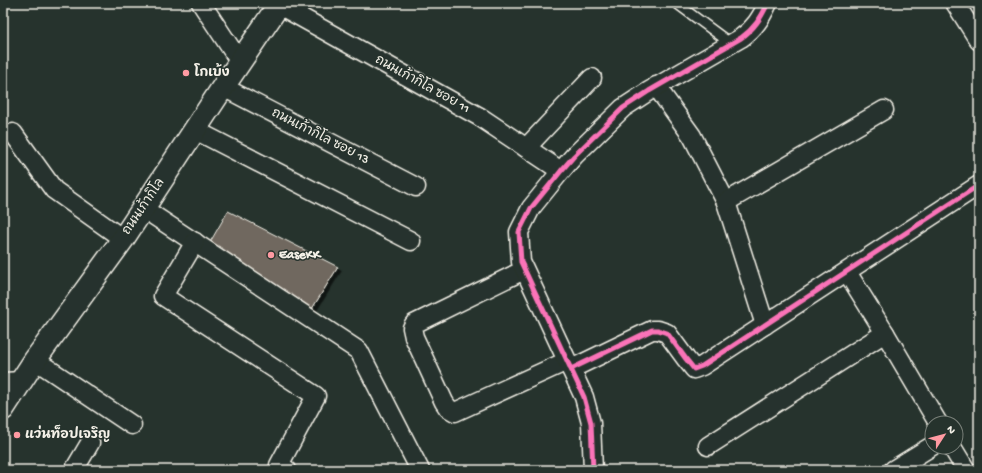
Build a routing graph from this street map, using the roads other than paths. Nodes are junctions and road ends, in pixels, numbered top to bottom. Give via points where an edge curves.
1 (201, 3) edge
2 (676, 3) edge
3 (768, 3) edge
4 (955, 3) edge
5 (280, 4) edge
6 (979, 41) edge
7 (730, 43) junction
8 (240, 62) junction
9 (592, 78) dead end
10 (656, 86) junction
11 (223, 87) junction
12 (884, 110) dead end
13 (195, 130) junction
14 (13, 133) dead end
15 (526, 148) junction
16 (561, 171) junction
17 (979, 185) edge
18 (416, 187) dead end
19 (726, 202) junction
20 (144, 209) junction
21 (123, 239) junction
22 (412, 241) dead end
23 (195, 242) junction
24 (524, 270) junction
25 (847, 272) junction
26 (765, 325) junction
27 (885, 333) junction
28 (35, 360) junction
29 (569, 365) junction
30 (12, 382) edge
31 (3, 408) edge
32 (933, 415) edge
33 (132, 425) dead end
34 (90, 443) dead end
35 (708, 446) dead end
36 (924, 451) edge
37 (957, 455) edge
38 (74, 470) edge
39 (287, 470) edge
40 (420, 470) edge
41 (593, 470) edge
42 (893, 470) edge
43 (966, 470) edge

1 - 8 street
2 - 7 lane
3 - 7 street via 751,31
4 - 6 street
5 - 8 main road, ถนนเก้ากิโล
5 - 15 street, ถนนเก้ากิโล ซอย 11 via 480,117
7 - 10 street
8 - 11 main road, ถนนเก้ากิโล
9 - 15 street
10 - 16 street via 623,108
10 - 19 street via 692,136
11 - 13 main road, ถนนเก้ากิโล
11 - 18 street, ถนนเก้ากิโล ซอย 13
12 - 19 street
13 - 20 main road, ถนนเก้ากิโล
13 - 22 street
14 - 21 street via 54,190
15 - 16 street, ถนนเก้ากิโล ซอย 11
16 - 24 street via 531,208 519,232
17 - 25 street
19 - 26 street
20 - 21 main road, ถนนเก้ากิโล
20 - 23 street
21 - 28 main road, ถนนเก้ากิโล
23 - 39 street via 163,296 316,396 279,464
23 - 40 street via 359,351
24 - 29 street
24 - 29 street via 414,324 414,337 444,402 455,412
25 - 26 street
25 - 27 street
26 - 29 street via 694,369 668,333 658,330 652,330
27 - 32 street
27 - 35 street
28 - 30 main road, ถนนเก้ากิโล
28 - 33 street
29 - 41 street via 584,397 591,423
30 - 31 main road, ถนนเก้ากิโล
34 - 38 street
36 - 42 street
37 - 43 street

